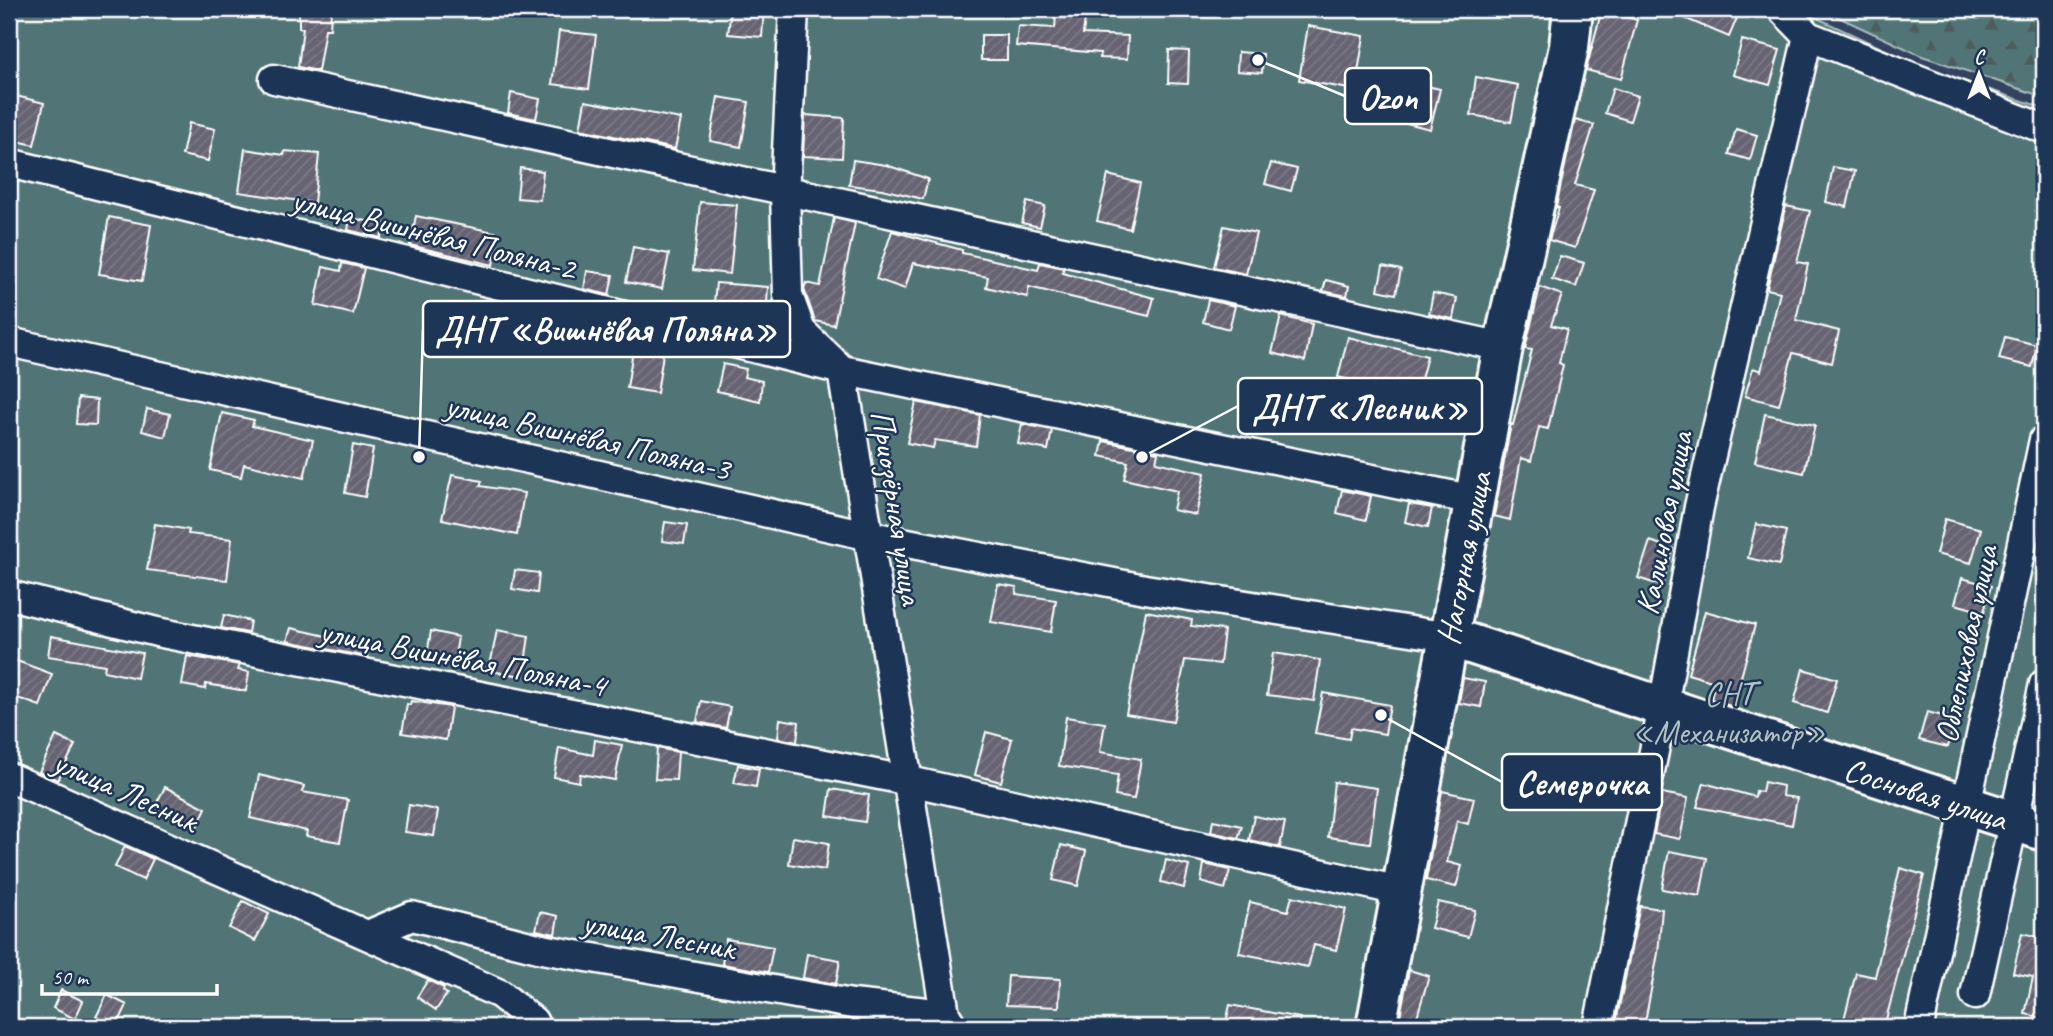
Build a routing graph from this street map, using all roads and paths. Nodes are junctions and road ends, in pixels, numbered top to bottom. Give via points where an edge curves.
1 (794, 9) edge
2 (1573, 9) edge
3 (1782, 9) edge
4 (1808, 36) junction
5 (274, 79) dead end
6 (2044, 129) edge
7 (9, 163) edge
8 (785, 192) junction
9 (9, 342) edge
10 (1503, 347) junction
11 (842, 370) junction
12 (2044, 440) edge
13 (1474, 500) junction
14 (866, 535) junction
15 (9, 595) edge
16 (1449, 637) junction
17 (2044, 684) edge
18 (1663, 707) junction
19 (9, 777) edge
20 (905, 780) junction
21 (1965, 807) junction
22 (2029, 826) edge
23 (1400, 891) junction
24 (368, 935) junction
25 (1975, 995) dead end
26 (949, 1021) edge
27 (536, 1027) edge
28 (1376, 1027) edge
29 (1598, 1027) edge
30 (1919, 1027) edge

1 - 8 street, Приозёрная улица
2 - 10 street, Нагорная улица via 1569,47
3 - 4 street
4 - 6 street
4 - 18 street, Калиновая улица via 1699,507
5 - 8 street
7 - 11 street, улица Вишнёвая Поляна-2
8 - 10 street
8 - 11 street, Приозёрная улица via 788,295 801,331
9 - 14 street, улица Вишнёвая Поляна-3
10 - 13 street, Нагорная улица
11 - 13 street, улица Вишнёвая Поляна-2
11 - 14 street, Приозёрная улица
12 - 21 street, Облепиховая улица
13 - 16 street, Нагорная улица
14 - 16 street, улица Вишнёвая Поляна-3 via 1145,589
14 - 20 street, Приозёрная улица
15 - 20 street, улица Вишнёвая Поляна-4 via 157,632
16 - 18 street, Сосновая улица
16 - 23 street, Нагорная улица
17 - 22 street
18 - 21 street, Сосновая улица
18 - 29 street, Калиновая улица
19 - 24 street, улица Лесник
20 - 23 street, улица Вишнёвая Поляна-4
20 - 26 street, Приозёрная улица
21 - 22 street, Сосновая улица
21 - 30 street, Облепиховая улица
22 - 25 street
23 - 28 street, Нагорная улица
24 - 26 street, улица Лесник via 412,916 542,949
24 - 27 street, улица Лесник via 500,994

